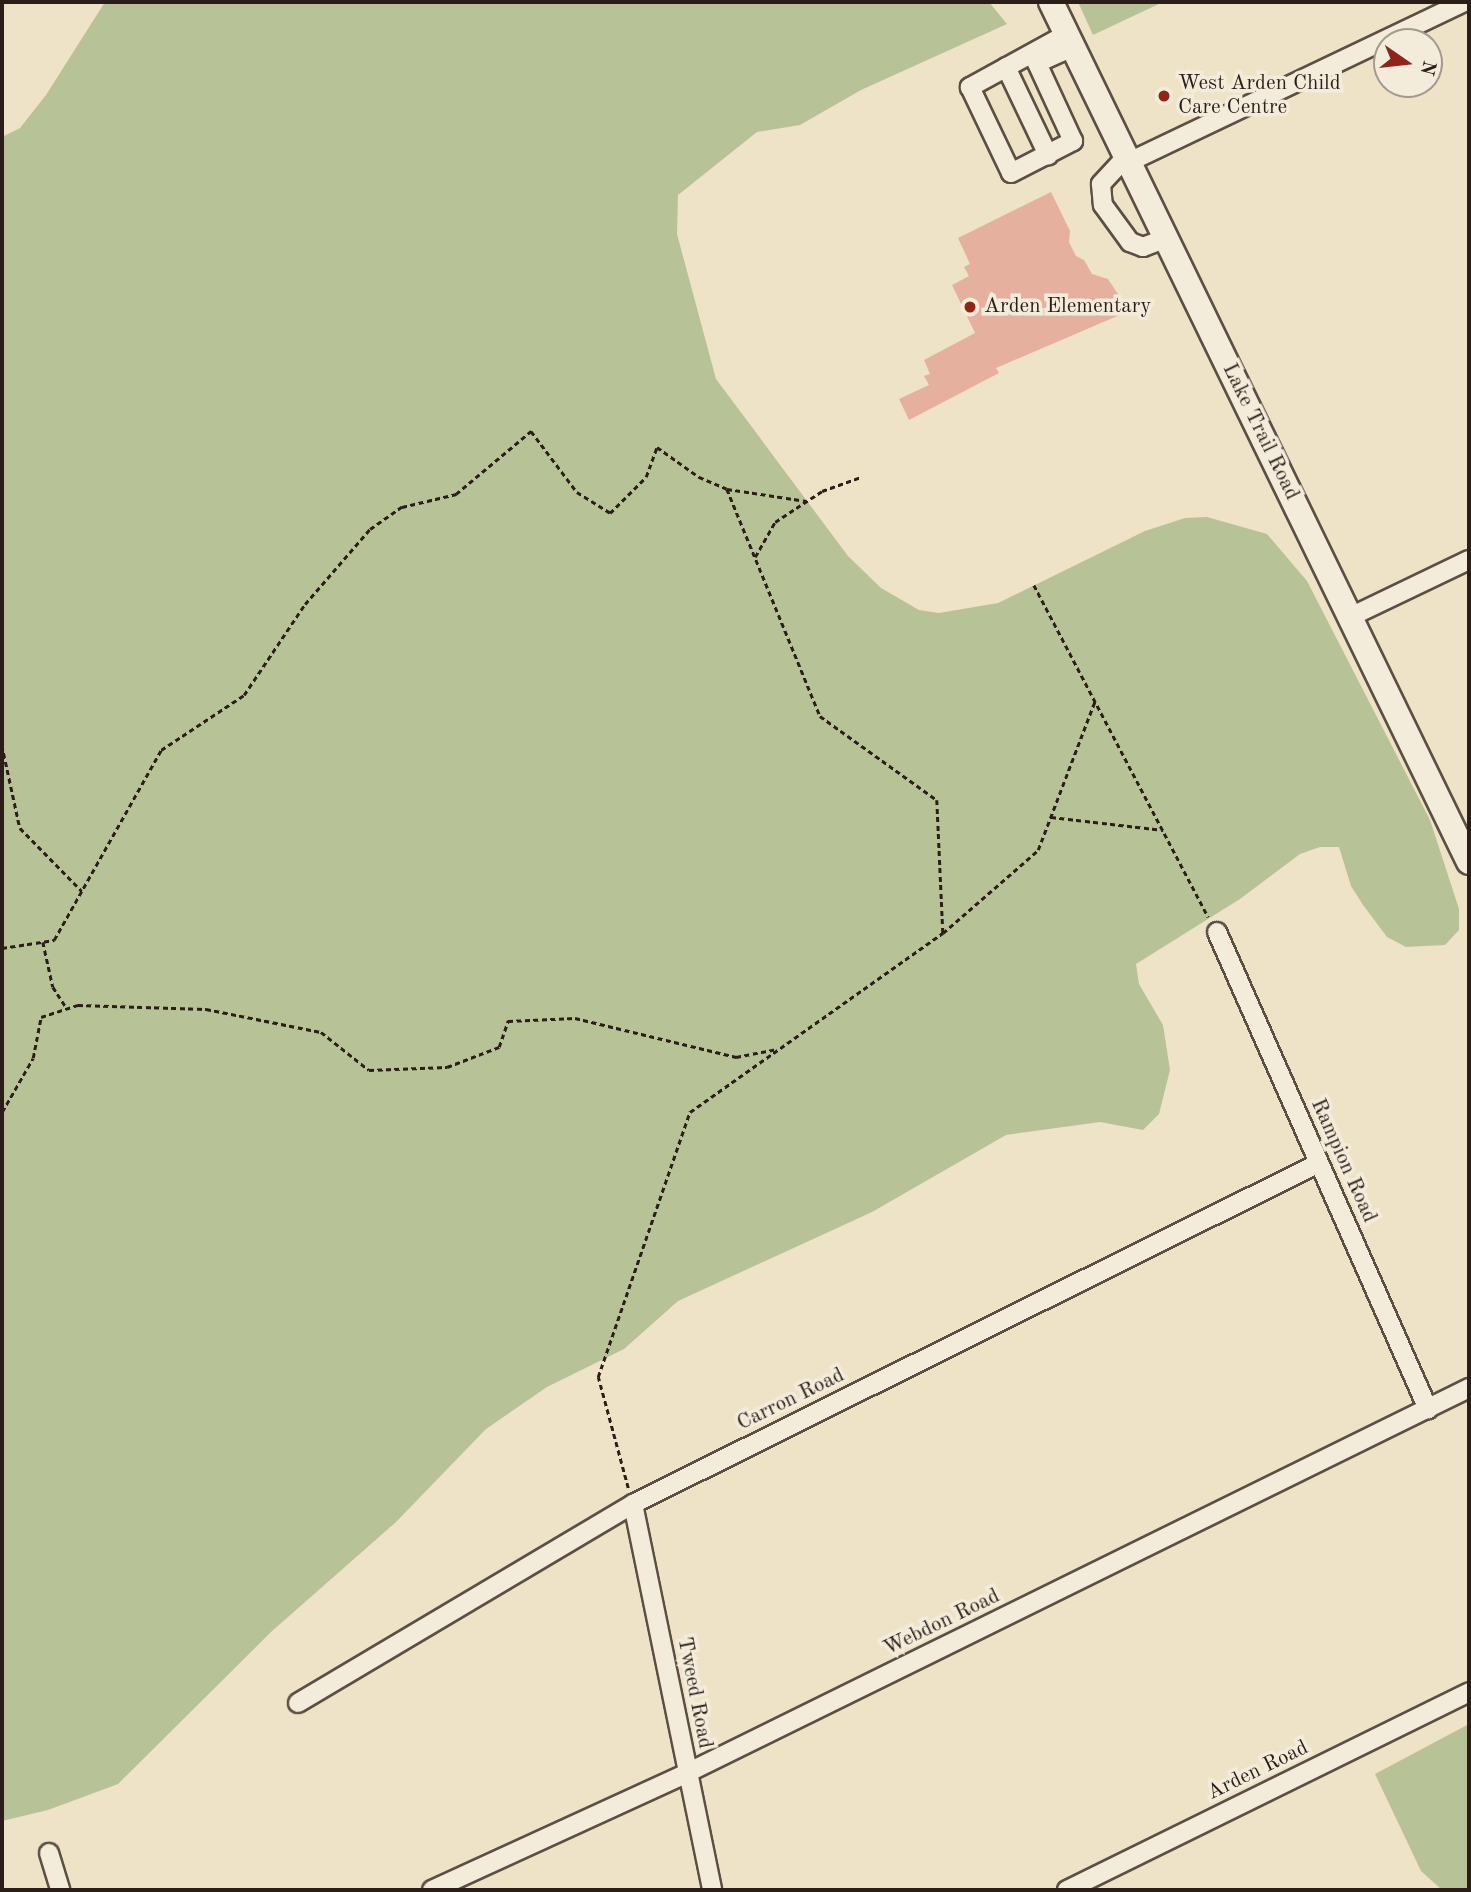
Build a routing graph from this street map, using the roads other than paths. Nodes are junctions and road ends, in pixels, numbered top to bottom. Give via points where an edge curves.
1 (1051, 2) edge
2 (1465, 2) edge
3 (1070, 40) junction
4 (1006, 67) junction
5 (1048, 155) junction
6 (1128, 160) junction
7 (1166, 237) junction
8 (1469, 560) edge
9 (1350, 617) junction
10 (1469, 862) edge
11 (1217, 932) road end
12 (1319, 1163) junction
13 (1469, 1388) edge
14 (1428, 1409) junction
15 (633, 1504) junction
16 (1469, 1692) edge
17 (298, 1703) dead end
18 (687, 1773) junction
19 (49, 1853) dead end
20 (60, 1890) edge
21 (432, 1890) edge
22 (712, 1890) edge
23 (1067, 1890) edge

1 - 3 street, Lake Trail Road
2 - 6 street
3 - 4 street
3 - 5 street via 1038,63 1073,142
3 - 6 street, Lake Trail Road
4 - 5 street
4 - 5 street via 970,87 1011,173
6 - 7 street, Lake Trail Road
6 - 7 street via 1101,184 1103,205 1130,242 1143,247
7 - 9 street, Lake Trail Road
8 - 9 street
9 - 10 street, Lake Trail Road
11 - 12 street, Rampion Road
12 - 14 street, Rampion Road
12 - 15 street, Carron Road
13 - 14 street, Webdon Road
14 - 18 street, Webdon Road
15 - 17 street, Carron Road
15 - 18 street, Tweed Road
16 - 23 street, Arden Road
18 - 21 street, Webdon Road
18 - 22 street, Tweed Road
19 - 20 street

